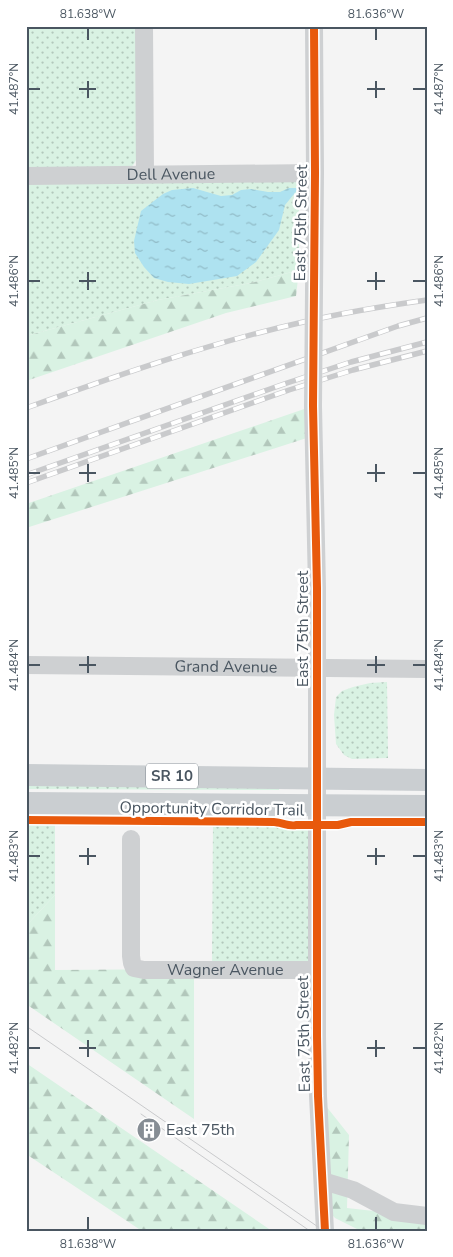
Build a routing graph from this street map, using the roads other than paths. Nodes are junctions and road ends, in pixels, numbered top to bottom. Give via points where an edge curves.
1 (144, 26) edge
2 (314, 26) edge
3 (145, 174) junction
4 (315, 174) junction
5 (26, 176) edge
6 (26, 665) edge
7 (317, 668) junction
8 (427, 669) edge
9 (26, 775) edge
10 (317, 779) junction
11 (427, 780) edge
12 (26, 803) edge
13 (317, 805) junction
14 (427, 806) edge
15 (131, 839) dead end
16 (317, 970) junction
17 (323, 1181) junction
18 (427, 1216) edge
19 (325, 1231) edge

1 - 3 street
2 - 4 street, East 75th Street
3 - 4 street, Dell Avenue
3 - 5 street, Dell Avenue
4 - 7 street, East 75th Street, bridge via 313,406
6 - 7 street, Grand Avenue
7 - 8 street, Grand Avenue
7 - 10 street, East 75th Street
9 - 10 main road, SR 10
10 - 11 main road, SR 10
10 - 13 street, East 75th Street
12 - 13 main road, SR 10
13 - 14 main road, SR 10
13 - 16 street, East 75th Street
15 - 16 street, Wagner Avenue via 131,956 134,968
16 - 17 street, East 75th Street via 318,1096
17 - 18 street via 353,1190 394,1212
17 - 19 street, East 75th Street

